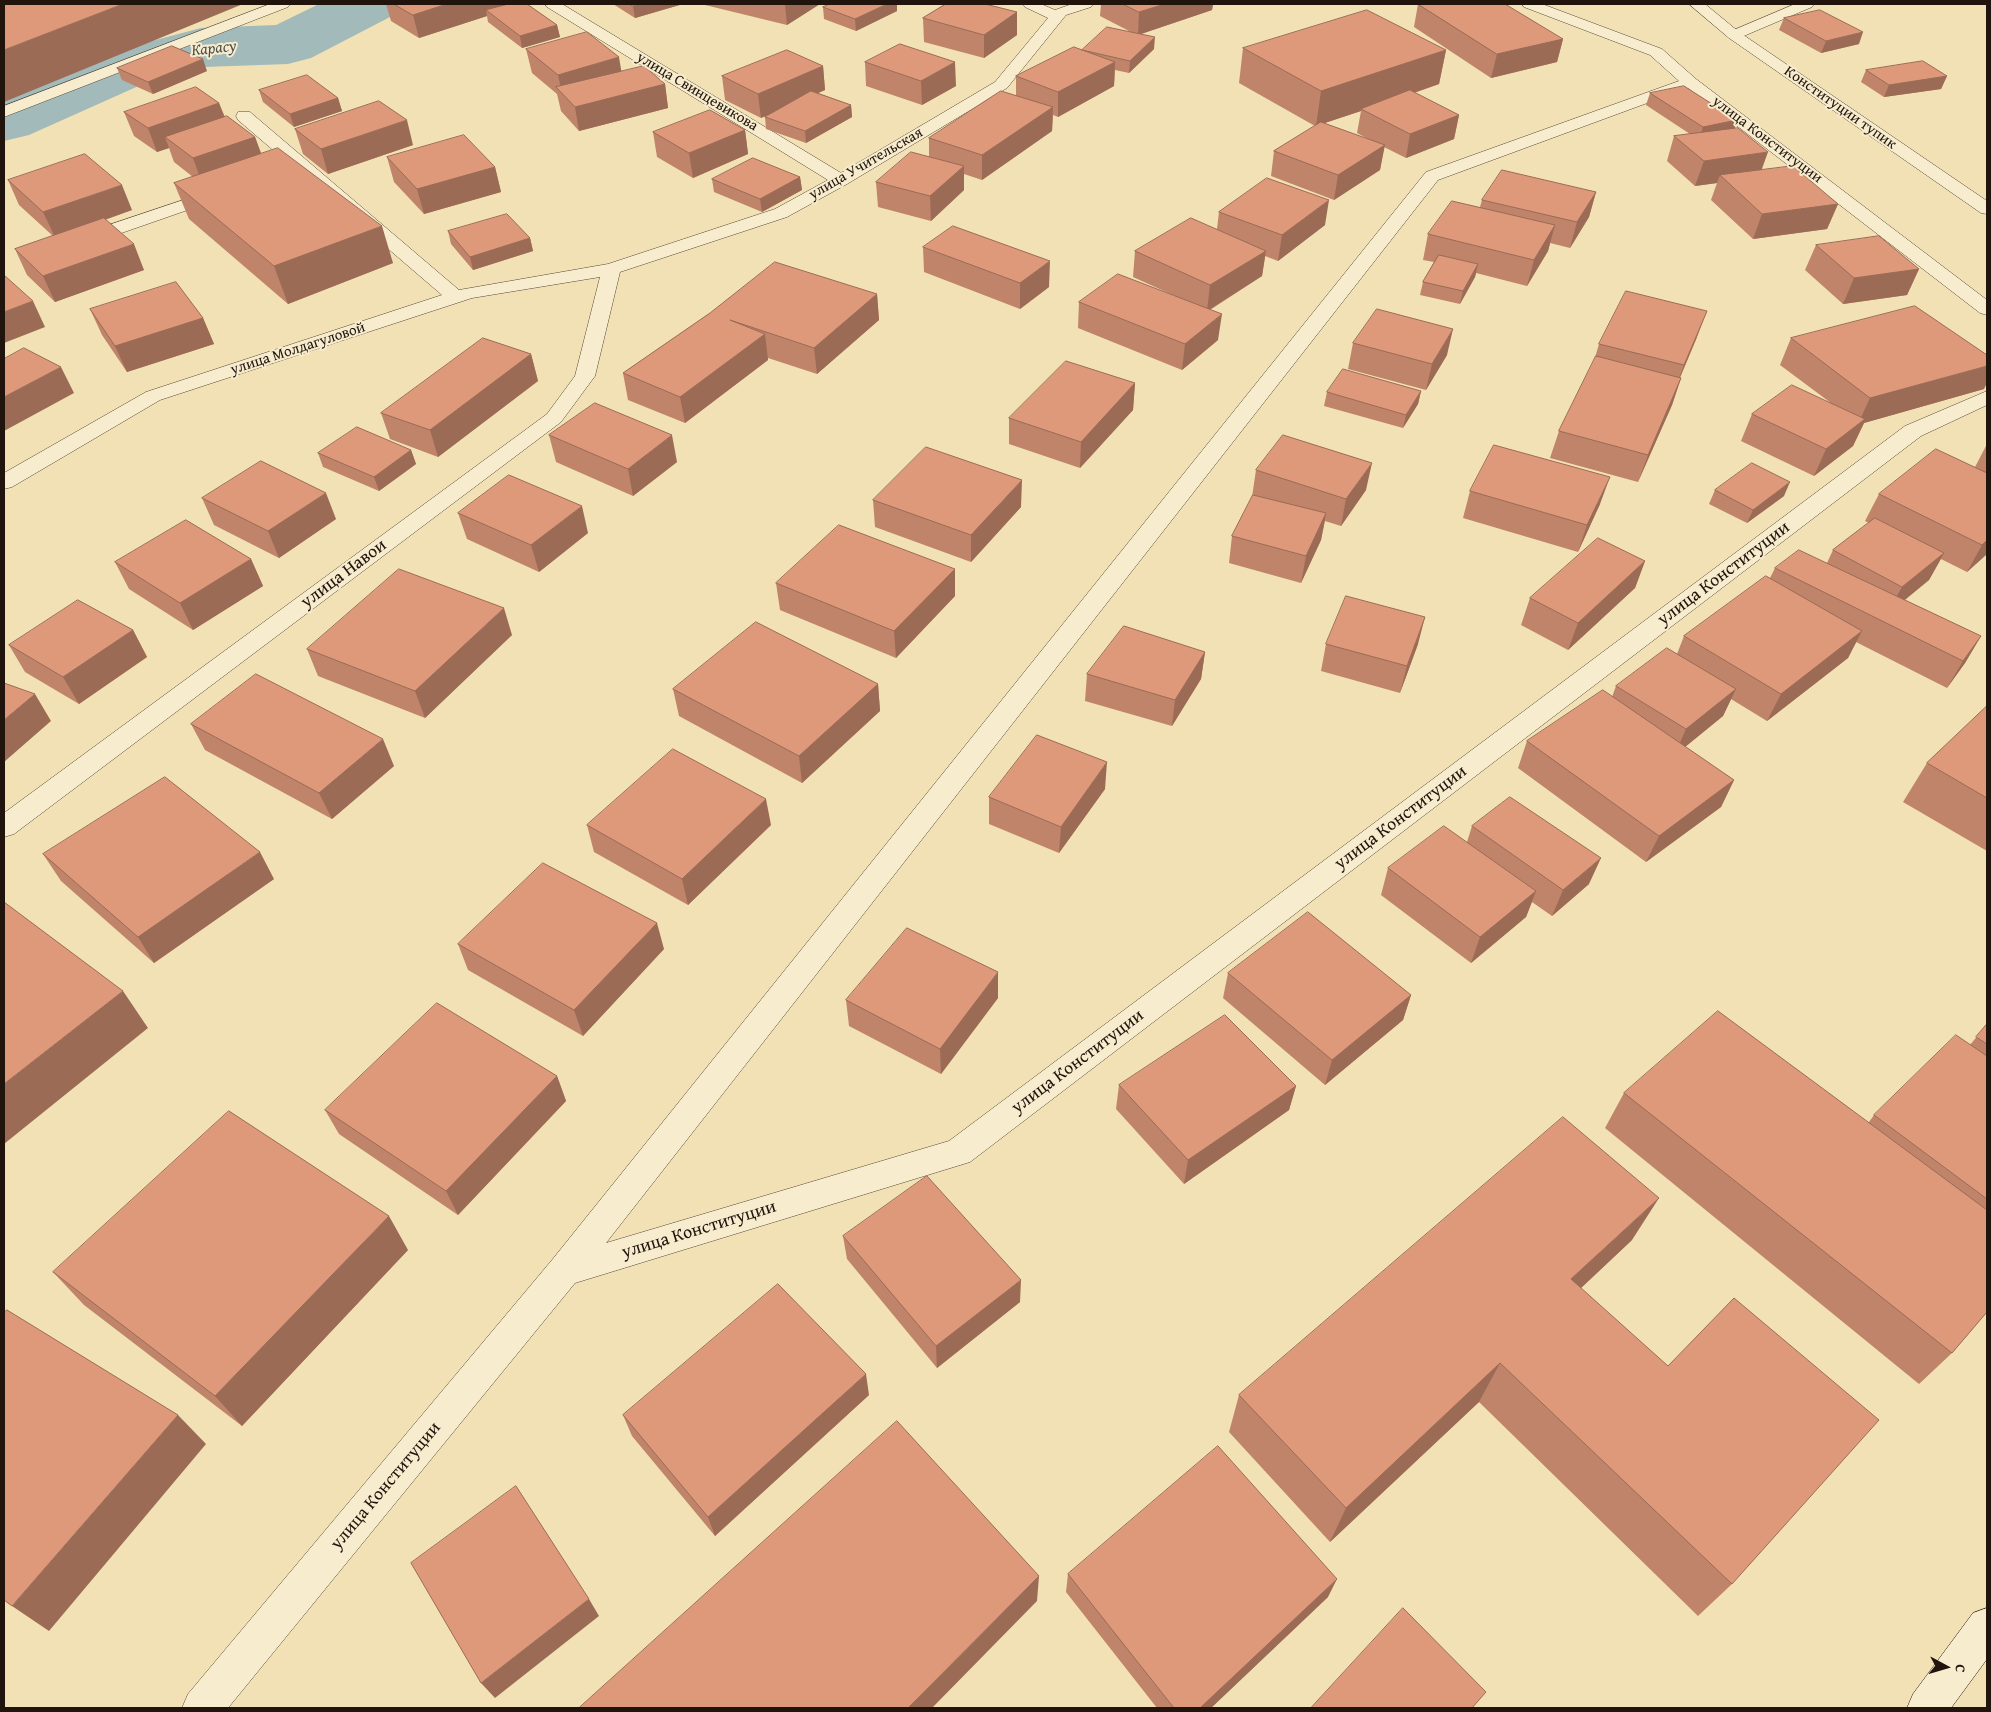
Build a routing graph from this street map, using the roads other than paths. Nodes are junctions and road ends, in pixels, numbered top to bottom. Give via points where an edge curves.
1 (283, 4) edge
2 (552, 4) edge
3 (1030, 4) edge
4 (1086, 4) edge
5 (1530, 4) edge
6 (1696, 4) edge
7 (1807, 4) edge
8 (1057, 18) junction
9 (1734, 34) junction
10 (1690, 82) junction
11 (4, 112) edge
12 (244, 116) dead end
13 (301, 164) junction
14 (282, 171) edge
15 (841, 180) junction
16 (236, 187) edge
17 (1987, 209) edge
18 (62, 247) edge
19 (611, 269) junction
20 (456, 297) junction
21 (1987, 309) edge
22 (1987, 397) edge
23 (4, 482) edge
24 (4, 827) edge
25 (564, 1271) junction
26 (1987, 1627) edge
27 (202, 1708) edge
28 (1927, 1708) edge

1 - 11 street
2 - 15 street, улица Свинцевикова
3 - 8 street
4 - 8 street, улица Учительская via 1061,12
5 - 10 street, улица Конституции via 1656,52
6 - 9 street, Конституции тупик
7 - 9 street
8 - 15 street, улица Учительская via 1001,85
9 - 17 street, Конституции тупик
10 - 21 street, улица Конституции
10 - 25 street via 1432,176
12 - 13 street
13 - 14 street
13 - 20 street
15 - 19 street, улица Учительская via 781,213
16 - 18 street
19 - 20 street, улица Молдагуловой
19 - 24 street, улица Навои via 585,376 554,418
20 - 23 street, улица Молдагуловой via 153,396
22 - 25 street, улица Конституции via 1914,431 959,1152
25 - 27 street, улица Конституции
26 - 28 street

